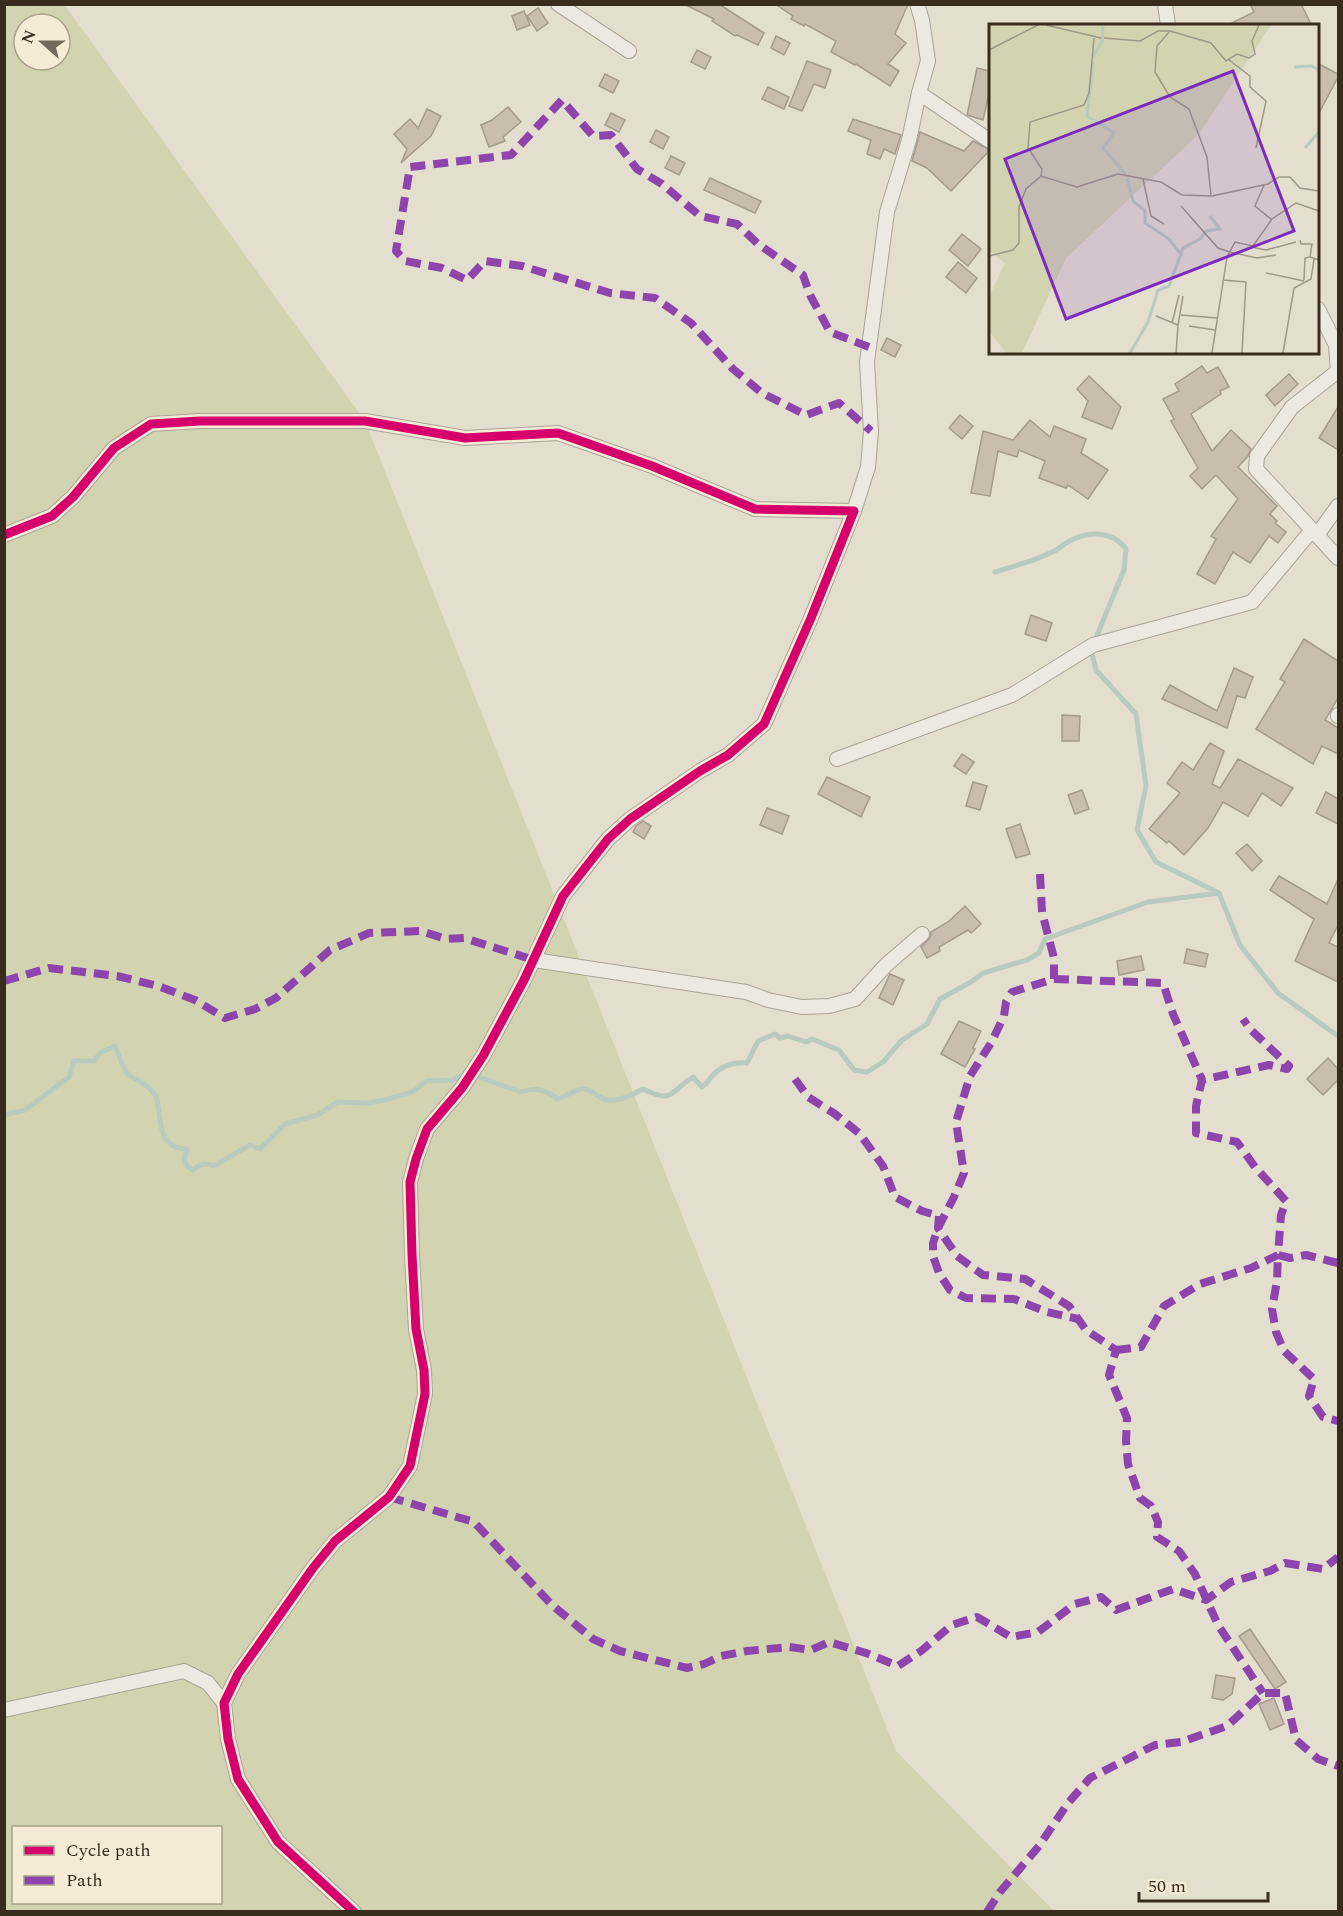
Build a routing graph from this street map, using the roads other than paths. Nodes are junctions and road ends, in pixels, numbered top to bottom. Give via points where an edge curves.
1 (558, 4) edge
2 (917, 4) edge
3 (1165, 4) edge
4 (1168, 24) edge
5 (629, 51) dead end
6 (918, 93) junction
7 (989, 140) edge
8 (1319, 313) edge
9 (1338, 358) edge
10 (1338, 506) edge
11 (854, 511) junction
12 (1314, 532) junction
13 (4, 535) edge
14 (1338, 558) edge
15 (837, 759) dead end
16 (922, 934) dead end
17 (534, 960) junction
18 (224, 1703) junction
19 (4, 1710) edge
20 (354, 1911) edge

1 - 5 street
2 - 6 street via 928,62
3 - 4 street
6 - 7 street
6 - 11 street via 909,140 887,212 867,362 871,431 868,467
8 - 9 street via 1336,345
9 - 12 street via 1338,371 1292,407 1257,456 1256,469
10 - 12 street
11 - 13 street via 755,509 652,466 558,433 465,438 365,422 200,421 151,424 114,448 52,516
11 - 17 street via 764,724 728,756 630,819 608,839 563,896
12 - 14 street
12 - 15 street via 1252,602 1094,645 1012,695
16 - 17 street via 855,999 829,1006 802,1007 746,992
17 - 18 street via 483,1056 427,1129 410,1182 416,1329 425,1394 410,1466 389,1497 335,1541 313,1568 238,1674
18 - 19 street via 208,1683 184,1671
18 - 20 street via 238,1779 278,1842

